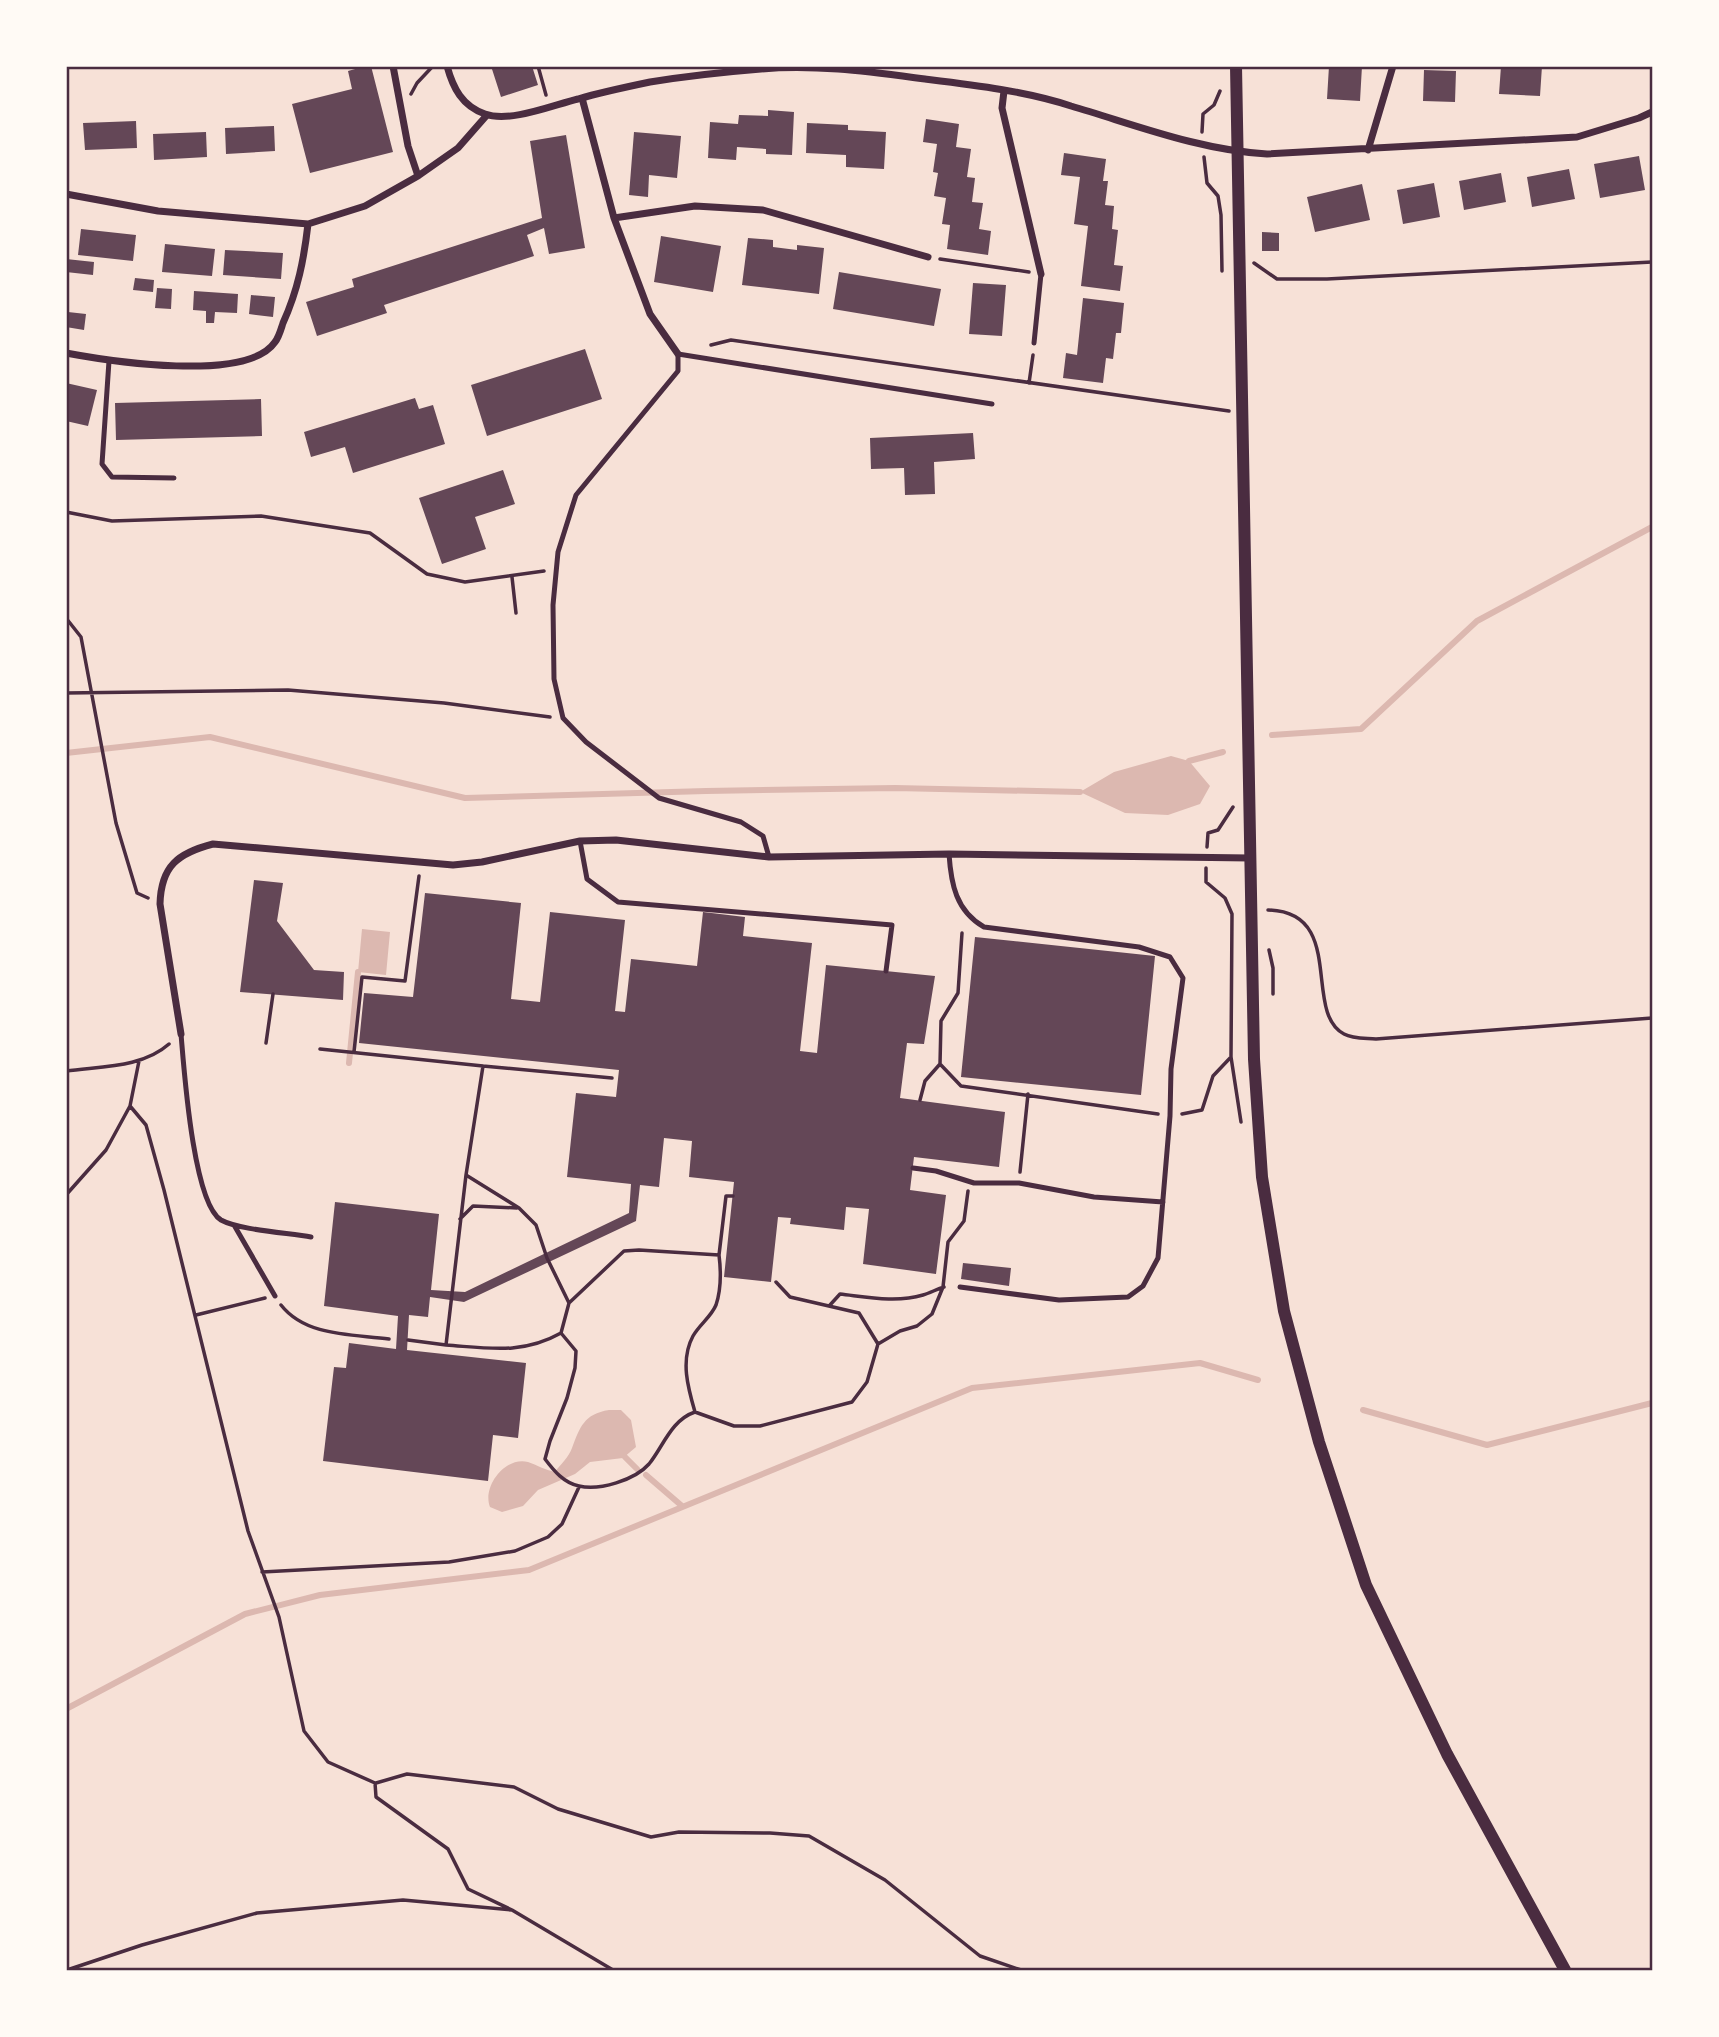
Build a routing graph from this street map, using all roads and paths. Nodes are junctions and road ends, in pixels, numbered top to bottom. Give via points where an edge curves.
1 (393, 66) edge
2 (433, 66) edge
3 (447, 66) edge
4 (538, 66) edge
5 (1236, 66) edge
6 (1393, 66) edge
7 (1220, 79) dead end
8 (1004, 91) junction
9 (582, 98) junction
10 (549, 106) junction
11 (402, 111) junction
12 (1653, 111) edge
13 (1203, 114) dead end
14 (487, 115) junction
15 (1368, 150) junction
16 (1238, 152) junction
17 (418, 176) junction
18 (1206, 183) dead end
19 (66, 194) edge
20 (614, 218) junction
21 (308, 224) junction
22 (928, 257) joint
23 (1252, 261) dead end
24 (1653, 262) edge
25 (1041, 274) junction
26 (1222, 280) dead end
27 (1034, 343) joint
28 (705, 347) dead end
29 (66, 353) edge
30 (678, 354) junction
31 (109, 361) junction
32 (1029, 383) junction
33 (1225, 398) dead end
34 (992, 404) dead end
35 (1225, 411) junction
36 (1241, 413) junction
37 (174, 478) dead end
38 (66, 512) edge
39 (556, 569) junction
40 (512, 576) junction
41 (516, 613) dead end
42 (66, 618) edge
43 (66, 692) edge
44 (93, 692) junction
45 (563, 718) junction
46 (1233, 807) dead end
47 (580, 841) junction
48 (949, 855) junction
49 (769, 857) junction
50 (1206, 858) junction
51 (1250, 858) junction
52 (420, 863) junction
53 (160, 904) junction
54 (1264, 910) dead end
55 (1232, 914) dead end
56 (994, 929) junction
57 (962, 933) dead end
58 (994, 939) dead end
59 (886, 971) dead end
60 (273, 994) dead end
61 (1653, 1018) edge
62 (181, 1034) junction
63 (266, 1043) dead end
64 (320, 1049) dead end
65 (354, 1052) junction
66 (1231, 1057) dead end
67 (139, 1061) junction
68 (940, 1064) junction
69 (482, 1066) junction
70 (66, 1071) edge
71 (612, 1078) dead end
72 (1028, 1094) junction
73 (920, 1100) dead end
74 (130, 1106) junction
75 (1170, 1116) junction
76 (913, 1168) dead end
77 (466, 1175) junction
78 (974, 1183) junction
79 (1019, 1183) junction
80 (66, 1195) edge
81 (733, 1196) dead end
82 (1163, 1202) junction
83 (519, 1208) junction
84 (459, 1220) junction
85 (234, 1225) junction
86 (311, 1237) dead end
87 (719, 1255) junction
88 (776, 1282) dead end
89 (943, 1287) junction
90 (960, 1287) joint
91 (275, 1296) junction
92 (569, 1303) junction
93 (830, 1306) junction
94 (196, 1315) junction
95 (561, 1333) junction
96 (389, 1339) dead end
97 (408, 1340) dead end
98 (878, 1344) junction
99 (446, 1345) junction
100 (695, 1412) junction
101 (579, 1487) junction
102 (262, 1572) junction
103 (375, 1783) junction
104 (512, 1910) junction
105 (68, 1970) edge
106 (613, 1970) edge
107 (1021, 1970) edge
108 (1565, 1970) edge

1 - 11 street
2 - 11 path via 417,83
3 - 14 street via 452,84 467,105
4 - 10 path
5 - 16 street
6 - 15 street
7 - 13 path via 1214,105
8 - 9 street via 854,70 766,68 700,74
8 - 16 street
8 - 25 street via 1002,108
9 - 10 street
9 - 20 street
10 - 14 street via 517,115
11 - 17 street
12 - 15 street via 1577,137
14 - 17 street via 458,148
15 - 16 street
16 - 36 street
17 - 21 street via 365,206
18 - 26 path via 1218,196
19 - 21 street via 158,211
20 - 22 street via 695,206 763,210
20 - 30 street via 650,314
21 - 31 street via 291,306 274,344 251,360 201,366
22 - 25 path
23 - 24 path via 1277,279
25 - 27 lane
27 - 32 path
28 - 32 path via 731,340
29 - 31 street
30 - 34 lane
30 - 39 lane via 678,371 576,495
31 - 37 lane via 102,464 112,477
32 - 35 path
33 - 35 path
35 - 36 path
36 - 51 street
38 - 40 path via 112,521 261,516 370,533 427,575 464,582
39 - 40 path
39 - 45 lane via 554,679
40 - 41 path
42 - 44 path via 81,637
43 - 44 path
44 - 45 path via 288,690
44 - 53 path via 116,823 137,893
45 - 49 lane via 586,742 659,798 741,822 763,836
46 - 50 path via 1218,830 1208,833
47 - 49 street via 616,840
47 - 52 street via 482,862
47 - 59 lane via 587,878 618,902 892,925
48 - 49 street
48 - 50 street
48 - 56 lane via 961,908 974,921
50 - 51 street
50 - 55 path via 1206,882 1225,898
51 - 108 street via 1254,1059 1262,1177 1284,1311 1319,1442 1366,1585 1447,1754
52 - 53 street via 213,844 178,858 165,874
52 - 65 path via 405,981 362,977
53 - 62 street
54 - 61 path via 1286,913 1312,934 1326,1007 1338,1030 1346,1035 1376,1038
56 - 58 lane
56 - 75 lane via 1170,957 1183,978
57 - 68 path via 958,993 941,1021
60 - 63 path
62 - 67 path via 158,1054
62 - 85 lane via 197,1163 207,1203 219,1219
64 - 65 path
65 - 69 path
66 - 75 path via 1213,1076 1202,1110
67 - 70 path
67 - 74 path
68 - 72 path via 961,1086
68 - 73 path via 925,1081
69 - 71 path
69 - 77 path
72 - 75 path
72 - 79 path
74 - 80 path via 106,1150
74 - 94 path via 146,1125
75 - 82 lane
76 - 78 lane
77 - 83 path
77 - 84 path
78 - 79 lane
78 - 89 path via 966,1193 964,1221 948,1242
79 - 82 lane
81 - 87 path via 726,1196
82 - 90 lane via 1158,1258 1143,1286 1129,1297 1059,1300
83 - 84 path via 473,1206
83 - 92 path via 536,1225
84 - 99 path
85 - 86 lane
85 - 91 lane
87 - 92 path via 624,1251
87 - 100 path via 716,1305 692,1337 686,1365
88 - 93 path via 790,1297
89 - 90 path
89 - 93 path via 903,1299 840,1294
89 - 98 path via 932,1314 918,1326
91 - 94 path
91 - 96 path via 296,1320 313,1329
92 - 95 path
93 - 98 path via 859,1313
94 - 102 path
95 - 99 path via 516,1349
95 - 101 path via 576,1351 575,1360 545,1460
97 - 99 path
98 - 100 path via 867,1382 852,1402 761,1426 734,1426
100 - 101 path via 661,1443 639,1474 604,1486
101 - 102 path via 562,1524 515,1551 449,1562
102 - 103 path via 271,1591 304,1731 328,1762
103 - 104 path via 376,1797 448,1849 468,1889
103 - 107 path via 407,1774 514,1787 558,1809 651,1837 679,1832 809,1836 885,1880 980,1956
104 - 105 path via 403,1900 257,1913
104 - 106 path

